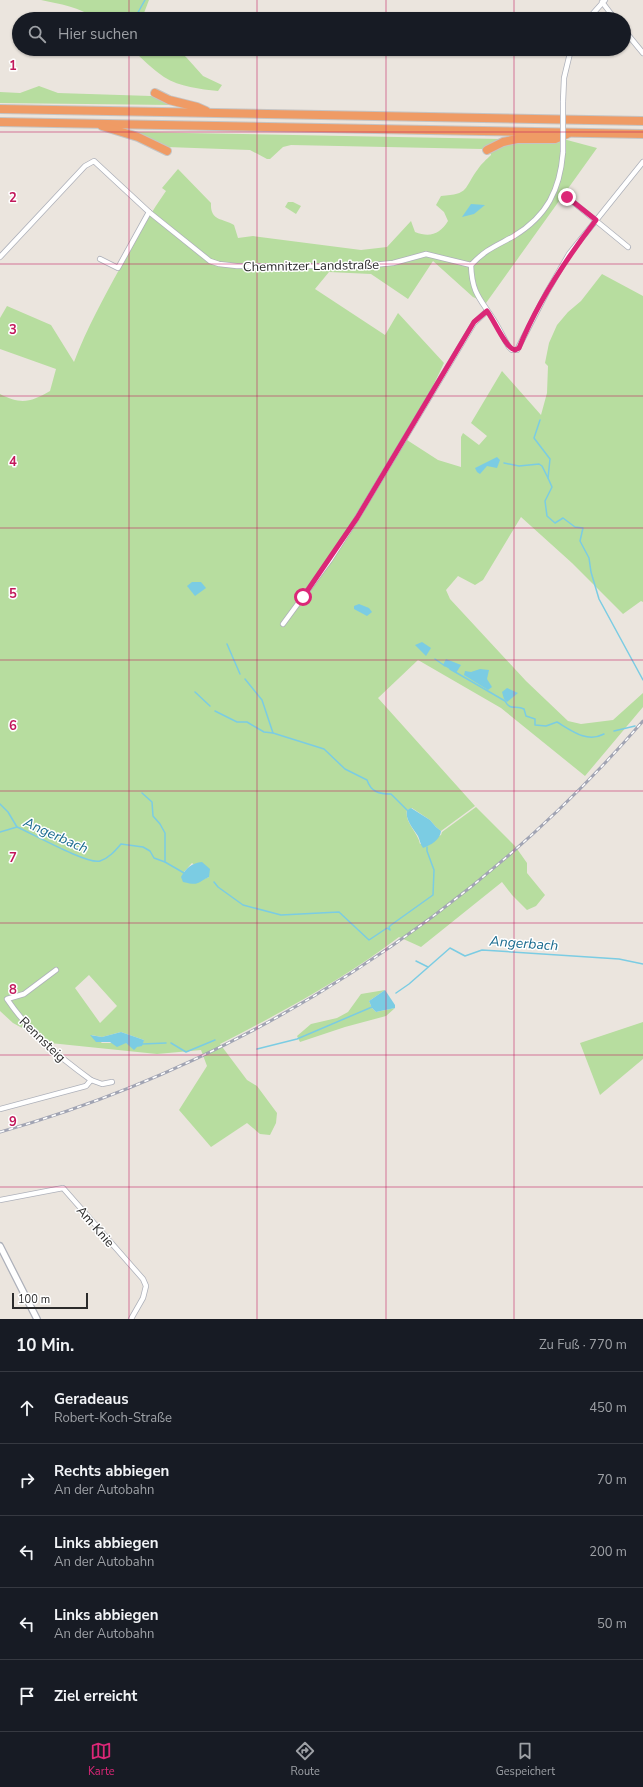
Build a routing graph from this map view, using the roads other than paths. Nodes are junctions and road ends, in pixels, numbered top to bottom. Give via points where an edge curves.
1 (603, 1) edge
2 (594, 12) edge
3 (610, 12) edge
4 (631, 38) edge
5 (643, 53) edge
6 (569, 56) edge
7 (155, 93) dead end
8 (0, 109) edge
9 (211, 113) junction
10 (0, 122) edge
11 (643, 122) edge
12 (96, 124) junction
13 (569, 133) junction
14 (643, 134) edge
15 (487, 150) dead end
16 (167, 151) dead end
17 (643, 162) edge
18 (567, 197) dead end
19 (149, 212) junction
20 (596, 220) junction
21 (628, 247) dead end
22 (0, 257) edge
23 (100, 260) dead end
24 (471, 265) junction
25 (487, 311) junction
26 (283, 624) dead end
27 (56, 970) dead end
28 (91, 1080) junction
29 (112, 1082) dead end
30 (0, 1109) edge
31 (0, 1200) edge
32 (0, 1246) edge
33 (37, 1319) edge
34 (131, 1319) edge

1 - 2 street
1 - 3 street
4 - 5 street
6 - 24 street, bridge via 564,78 563,152 560,176 548,206 534,222 514,236 490,247
7 - 9 highway
8 - 9 highway
9 - 11 highway
10 - 12 highway
12 - 13 highway
12 - 16 highway via 138,137
13 - 14 highway
13 - 15 highway via 555,139 517,138
17 - 20 street
18 - 20 street
19 - 22 street, Chemnitzer Landstraße via 97,162 92,161
19 - 23 street via 118,268
19 - 24 street, Chemnitzer Landstraße via 210,261 228,266 363,266 394,263 426,254
20 - 21 street
20 - 25 street via 569,254 517,350 508,347
24 - 25 street via 475,292
25 - 26 street via 474,322 357,518
27 - 28 street, Rennsteig via 24,994 7,999 22,1020 46,1044
28 - 29 street via 102,1084
28 - 30 street via 86,1086
31 - 34 street, Am Knie via 63,1188 143,1279 145,1292
32 - 33 street

